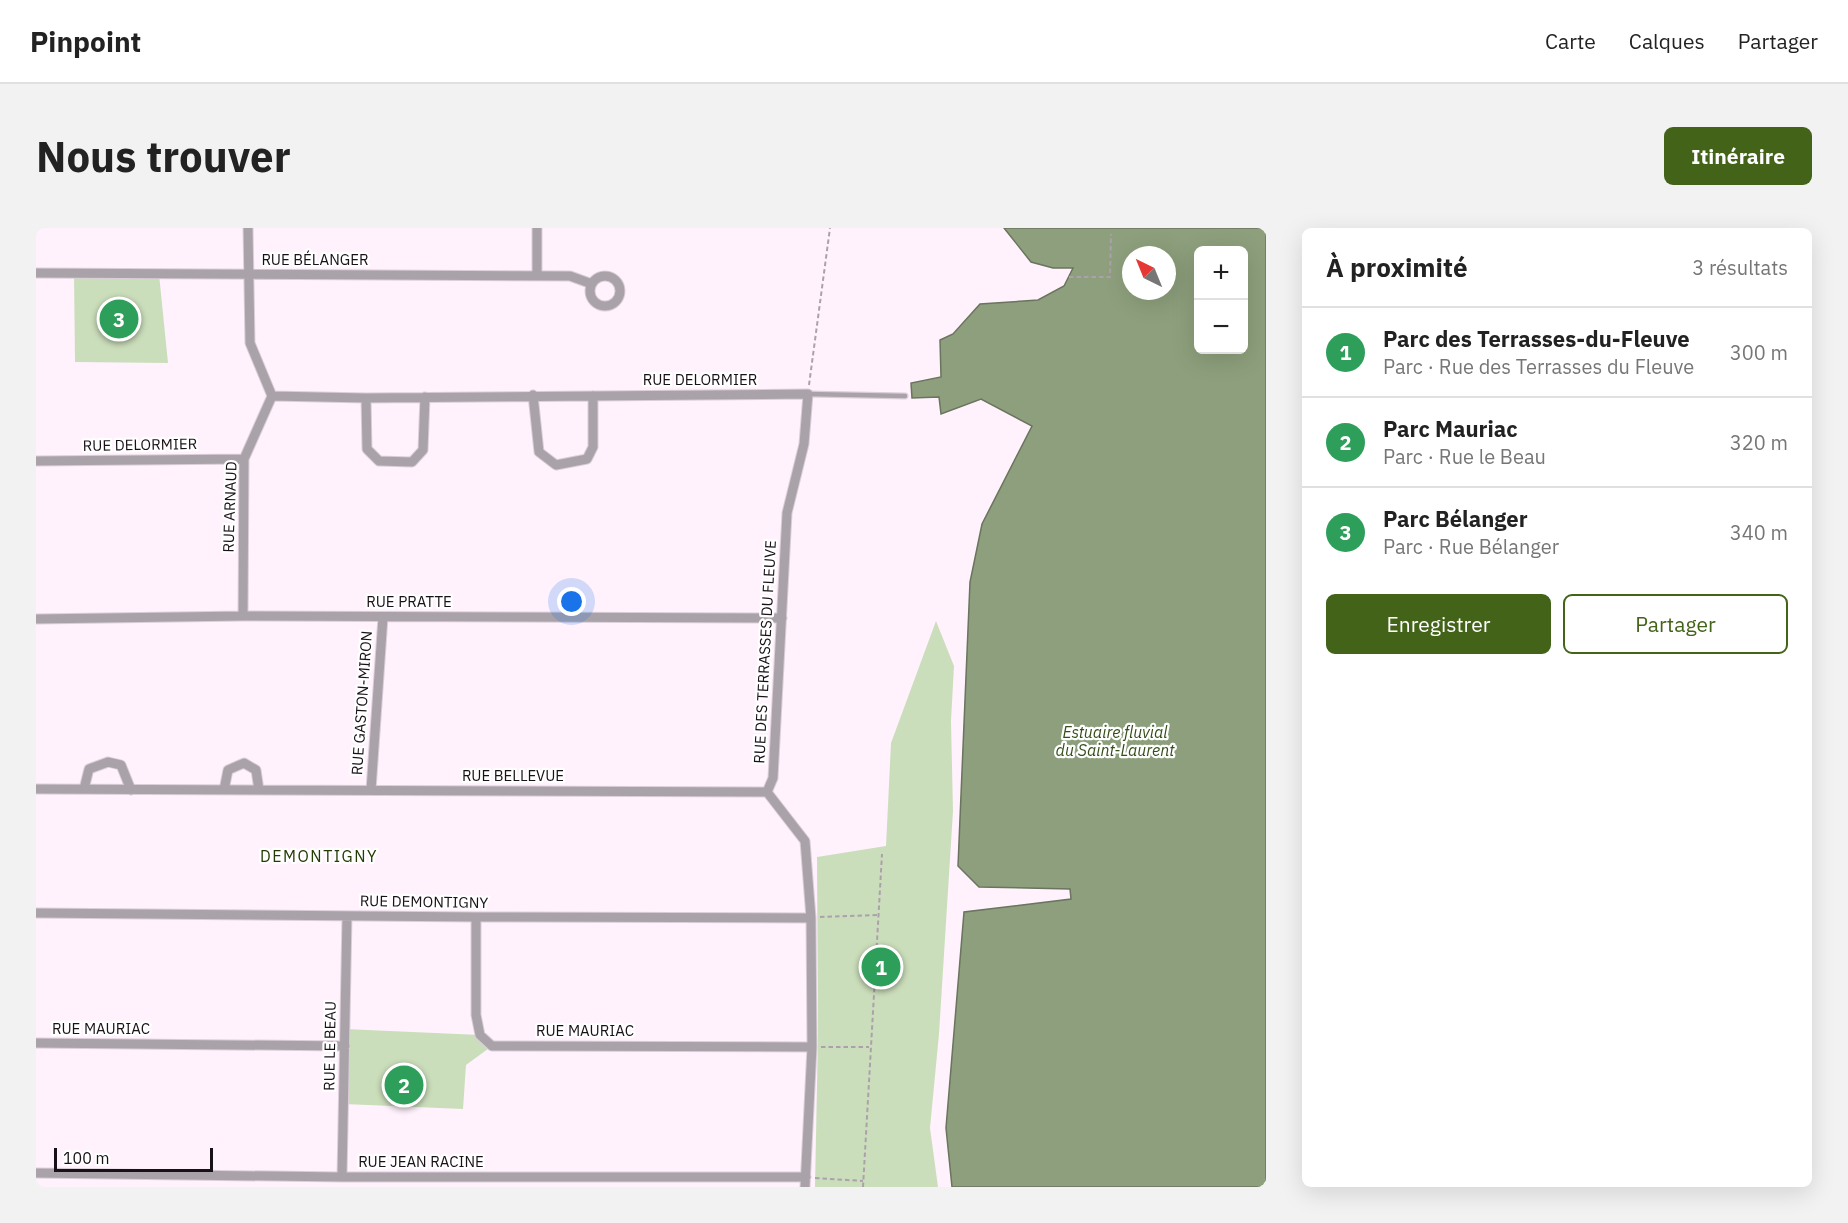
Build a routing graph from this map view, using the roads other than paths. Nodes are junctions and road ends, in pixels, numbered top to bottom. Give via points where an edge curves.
1 (248, 228) edge
2 (537, 228) edge
3 (36, 273) edge
4 (248, 275) junction
5 (537, 276) junction
6 (592, 284) dead end
7 (808, 394) junction
8 (534, 395) junction
9 (272, 396) junction
10 (593, 396) junction
11 (905, 396) dead end
12 (425, 397) junction
13 (366, 398) junction
14 (244, 459) junction
15 (36, 461) edge
16 (243, 616) junction
17 (382, 617) junction
18 (782, 618) junction
19 (36, 619) edge
20 (36, 789) edge
21 (84, 789) junction
22 (131, 790) junction
23 (224, 790) junction
24 (260, 790) junction
25 (371, 790) junction
26 (767, 792) junction
27 (36, 913) edge
28 (347, 916) junction
29 (476, 917) junction
30 (811, 918) junction
31 (36, 1044) edge
32 (345, 1046) junction
33 (812, 1047) junction
34 (36, 1173) edge
35 (342, 1177) junction
36 (468, 1182) edge
37 (806, 1182) edge

1 - 4 street
2 - 5 street
3 - 4 street, RUE BÉLANGER
4 - 5 street, RUE BÉLANGER
4 - 9 street via 250,343
5 - 6 street, RUE BÉLANGER via 570,276
7 - 10 street, RUE DELORMIER
7 - 11 lane
7 - 18 street, RUE DES TERRASSES DU FLEUVE via 804,444 787,513
8 - 10 street, RUE DELORMIER
8 - 10 street via 539,452 556,465 587,459 593,447
8 - 12 street, RUE DELORMIER
9 - 13 street, RUE DELORMIER
9 - 14 street, RUE ARNAUD
12 - 13 street, RUE DELORMIER
12 - 13 street via 423,450 412,462 379,461 366,449
14 - 15 street, RUE DELORMIER
14 - 16 street, RUE ARNAUD
16 - 17 street, RUE PRATTE
16 - 19 street, RUE PRATTE
17 - 18 street, RUE PRATTE
17 - 25 street, RUE GASTON-MIRON
18 - 26 street, RUE DES TERRASSES DU FLEUVE via 773,778
20 - 21 street, RUE BELLEVUE
21 - 22 street, RUE BELLEVUE
21 - 22 street via 89,769 108,762 121,765
22 - 23 street, RUE BELLEVUE
23 - 24 street, RUE BELLEVUE
23 - 24 street via 228,770 244,763 256,770
24 - 25 street, RUE BELLEVUE
25 - 26 street, RUE BELLEVUE
26 - 30 street via 805,841
27 - 28 street, RUE DEMONTIGNY
28 - 29 street, RUE DEMONTIGNY
28 - 32 street, RUE LE BEAU
29 - 30 street, RUE DEMONTIGNY
29 - 33 street, RUE MAURIAC via 476,1015 480,1035 492,1046
30 - 33 street
31 - 32 street, RUE MAURIAC
32 - 35 street, RUE LE BEAU
33 - 37 street
34 - 35 street, RUE JEAN RACINE
35 - 36 street, RUE JEAN RACINE
36 - 37 street, RUE JEAN RACINE

